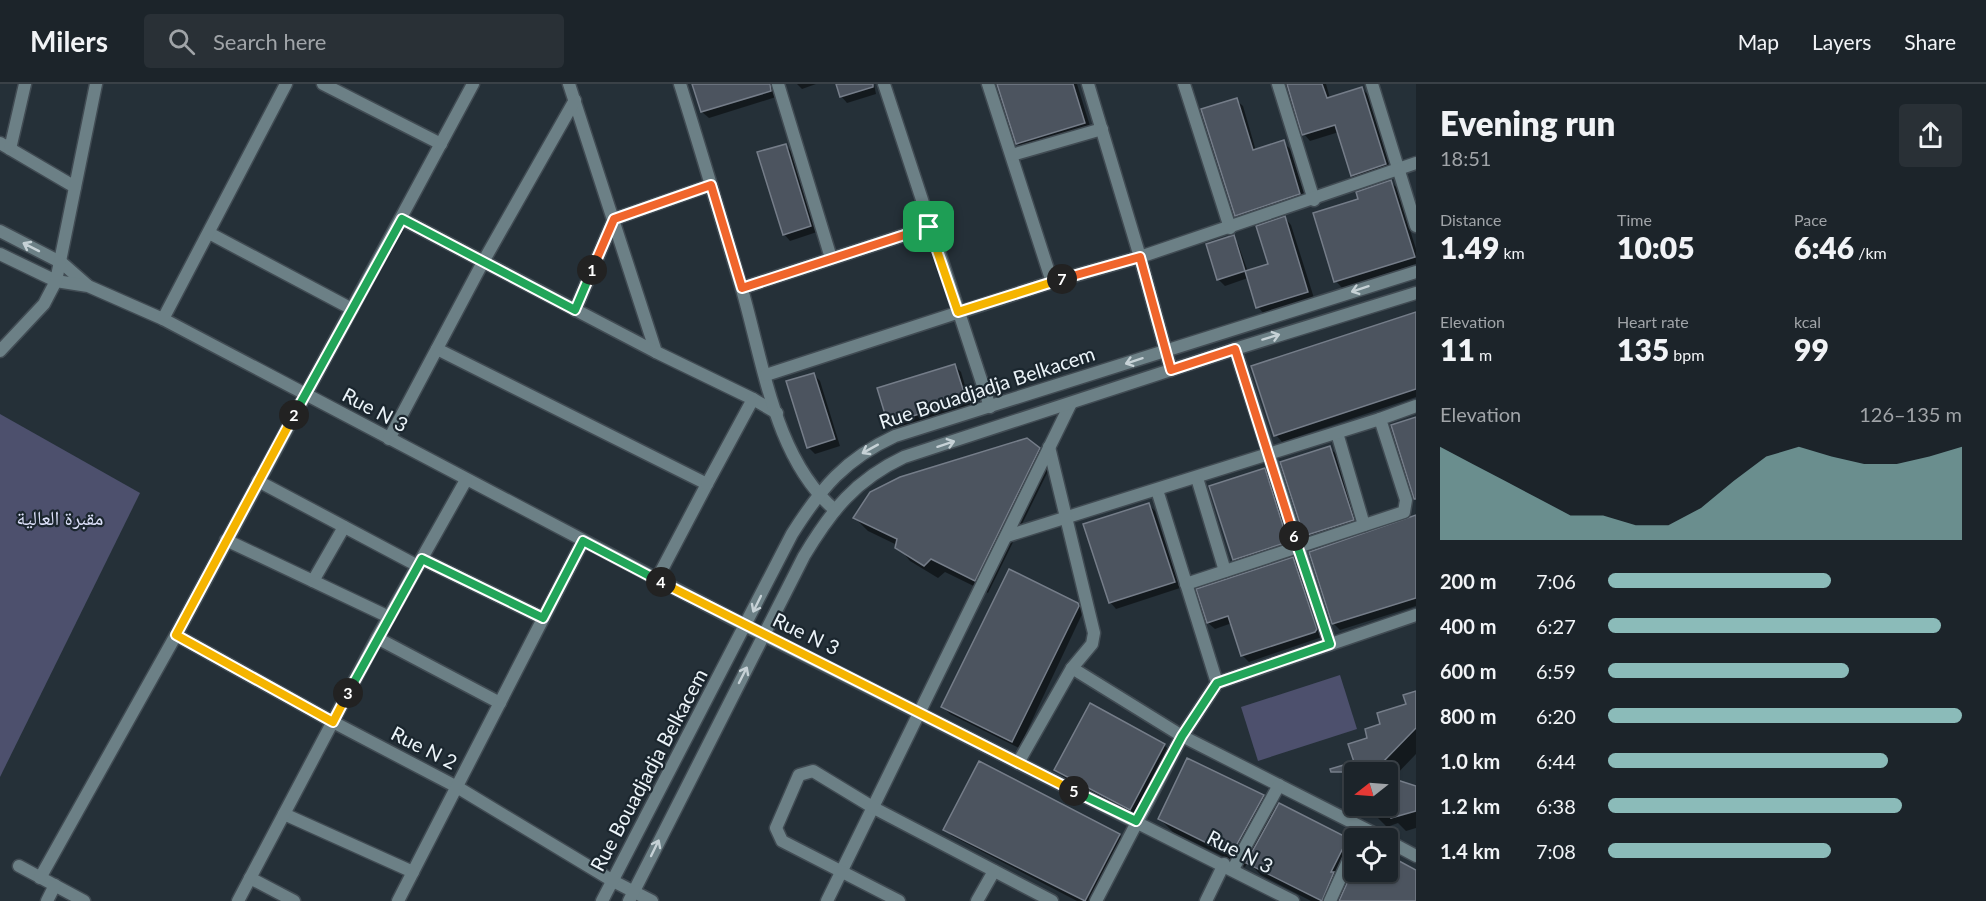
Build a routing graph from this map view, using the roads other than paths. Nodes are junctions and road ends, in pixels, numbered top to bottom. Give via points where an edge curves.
1 (25, 84) edge
2 (96, 84) edge
3 (286, 84) edge
4 (323, 84) edge
5 (473, 84) edge
6 (569, 84) edge
7 (680, 84) edge
8 (778, 84) edge
9 (884, 84) edge
10 (988, 84) edge
11 (1088, 84) edge
12 (1184, 84) edge
13 (1278, 84) edge
14 (1372, 84) edge
15 (575, 100) junction
16 (1102, 129) junction
17 (441, 144) junction
18 (5, 146) edge
19 (1012, 155) junction
20 (1416, 163) edge
21 (1398, 169) junction
22 (711, 185) junction
23 (75, 187) junction
24 (1314, 200) junction
25 (402, 219) junction
26 (614, 219) junction
27 (1416, 226) edge
28 (929, 227) junction
29 (1230, 228) junction
30 (0, 231) edge
31 (209, 233) junction
32 (0, 254) edge
33 (1140, 257) junction
34 (831, 258) junction
35 (62, 262) junction
36 (483, 262) junction
37 (1416, 272) edge
38 (56, 281) junction
39 (1052, 282) junction
40 (88, 286) junction
41 (742, 288) junction
42 (1416, 293) edge
43 (352, 309) junction
44 (575, 310) junction
45 (958, 312) junction
46 (164, 319) junction
47 (437, 349) junction
48 (1235, 349) junction
49 (0, 351) edge
50 (1165, 351) junction
51 (656, 352) junction
52 (1171, 370) junction
53 (766, 375) junction
54 (305, 394) junction
55 (753, 399) junction
56 (1071, 403) junction
57 (1416, 406) edge
58 (990, 407) junction
59 (777, 413) junction
60 (1380, 418) junction
61 (1337, 434) junction
62 (389, 439) junction
63 (1049, 447) junction
64 (1269, 455) junction
65 (1197, 478) junction
66 (466, 480) junction
67 (258, 481) junction
68 (707, 484) junction
69 (1157, 490) junction
70 (818, 495) junction
71 (835, 510) junction
72 (1066, 519) junction
73 (1364, 525) junction
74 (344, 526) junction
75 (1006, 536) junction
76 (226, 540) junction
77 (583, 541) junction
78 (1298, 547) junction
79 (420, 562) junction
80 (1225, 571) junction
81 (657, 579) junction
82 (313, 581) junction
83 (1186, 584) junction
84 (1416, 615) edge
85 (389, 617) junction
86 (543, 618) junction
87 (746, 626) junction
88 (764, 634) junction
89 (176, 635) junction
90 (377, 639) junction
91 (1330, 644) junction
92 (1072, 668) junction
93 (1217, 683) junction
94 (500, 703) junction
95 (920, 712) junction
96 (333, 722) junction
97 (1182, 736) junction
98 (1018, 763) junction
99 (1279, 786) junction
100 (457, 787) junction
101 (874, 808) junction
102 (284, 814) junction
103 (1136, 821) junction
104 (1351, 828) edge
105 (1398, 846) edge
106 (1416, 856) edge
107 (19, 866) dead end
108 (1228, 867) junction
109 (1344, 870) edge
110 (841, 871) junction
111 (994, 871) junction
112 (413, 872) junction
113 (40, 878) junction
114 (250, 878) junction
115 (613, 881) junction
116 (55, 885) junction
117 (632, 896) edge
118 (47, 901) edge
119 (84, 901) edge
120 (238, 901) edge
121 (294, 901) edge
122 (398, 901) edge
123 (602, 901) edge
124 (652, 901) edge
125 (827, 901) edge
126 (899, 901) edge
127 (977, 901) edge
128 (1052, 901) edge
129 (1096, 901) edge
130 (1206, 901) edge
131 (1293, 901) edge
132 (1330, 901) edge

1 - 18 street
2 - 23 street
3 - 31 street
4 - 17 street
5 - 17 street
6 - 15 street
7 - 22 street
8 - 34 street
9 - 28 street
10 - 19 street
11 - 16 street
12 - 29 street
13 - 24 street
14 - 21 street
15 - 26 street
15 - 36 street
16 - 19 street
16 - 33 street
17 - 25 street
18 - 23 street
19 - 39 street
20 - 21 street
21 - 24 street
21 - 27 street
22 - 26 street
22 - 41 street
23 - 35 street
24 - 29 street
25 - 36 street
25 - 43 street
26 - 44 street
26 - 51 street
28 - 34 street
28 - 45 street
29 - 33 street
35 -> 30 street
31 - 43 street
31 - 46 street
32 - 38 street
33 - 39 street
33 - 50 street
34 - 41 street
35 - 38 street
35 - 40 street
36 - 44 street
36 - 47 street
37 -> 50 street, Rue Bouadjadja Belkacem
38 - 40 street
38 - 49 street via 44,304
39 - 45 street
40 - 46 street, Rue N 3
41 - 53 street
48 -> 42 street, Rue Bouadjadja Belkacem
43 - 54 street
44 - 51 street
45 - 53 street
45 - 58 street
46 - 54 street, Rue N 3
47 - 62 street
47 - 68 street
48 - 52 street, Rue Bouadjadja Belkacem
48 - 64 street
50 - 52 street
50 -> 58 street, Rue Bouadjadja Belkacem
51 - 55 street
52 - 56 street, Rue Bouadjadja Belkacem
53 - 59 street
54 - 62 street, Rue N 3
54 - 67 street
55 - 59 street
55 - 68 street
56 - 63 street
71 -> 56 street, Rue Bouadjadja Belkacem via 864,479 904,457
57 - 60 street
58 -> 70 street, Rue Bouadjadja Belkacem via 895,436 872,447 853,459
59 - 70 street via 796,463
60 - 61 street
60 - 73 street via 1406,507 1402,513
61 - 64 street
61 - 73 street
62 - 66 street, Rue N 3
63 - 72 street
63 - 75 street
64 - 65 street
64 - 78 street
65 - 69 street
65 - 80 street
66 - 77 street, Rue N 3
66 - 79 street
67 - 74 street
67 - 76 street
68 - 81 street
69 - 72 street
69 - 83 street
70 - 71 street
70 -> 87 street, Rue Bouadjadja Belkacem via 792,534
71 - 88 street, Rue Bouadjadja Belkacem via 804,556
72 - 75 street
72 - 92 street via 1094,633 1092,644
73 - 78 street
74 - 79 street
74 - 82 street
75 - 95 street
76 - 82 street
76 - 89 street
77 - 81 street, Rue N 3
77 - 86 street
78 - 80 street
78 - 91 street
79 - 85 street
79 - 86 street
80 - 83 street
81 - 87 street, Rue N 3
82 - 85 street
83 - 93 street
84 - 91 street
85 - 90 street
86 - 94 street
87 - 88 street, Rue N 3
87 - 115 street, Rue Bouadjadja Belkacem
88 - 95 street, Rue N 3
117 -> 88 street, Rue Bouadjadja Belkacem
89 - 96 street, Rue N 2
89 - 113 street
90 - 94 street
90 - 96 street
91 - 93 street
92 - 97 street
92 - 98 street
93 - 97 street
94 - 100 street
95 - 98 street, Rue N 3
95 - 101 street
96 - 100 street, Rue N 2
96 - 102 street
97 - 99 street
97 - 103 street
98 - 103 street, Rue N 3
99 - 104 street
99 - 108 street
100 - 112 street
100 - 115 street, Rue N 2
101 - 110 street
101 - 110 street via 813,771 799,775 776,828 778,836
101 - 111 street
102 - 112 street
102 - 114 street
103 - 108 street, Rue N 3
103 - 129 street
105 - 106 street
107 - 113 street
108 - 130 street
108 - 131 street, Rue N 3
109 - 132 street
110 - 125 street
110 - 126 street
111 - 127 street
111 - 128 street
112 - 122 street
113 - 116 street
114 - 120 street
114 - 121 street
115 - 117 street, Rue N 2
115 - 123 street, Rue Bouadjadja Belkacem
116 - 118 street
116 - 119 street
117 - 124 street, Rue N 2

